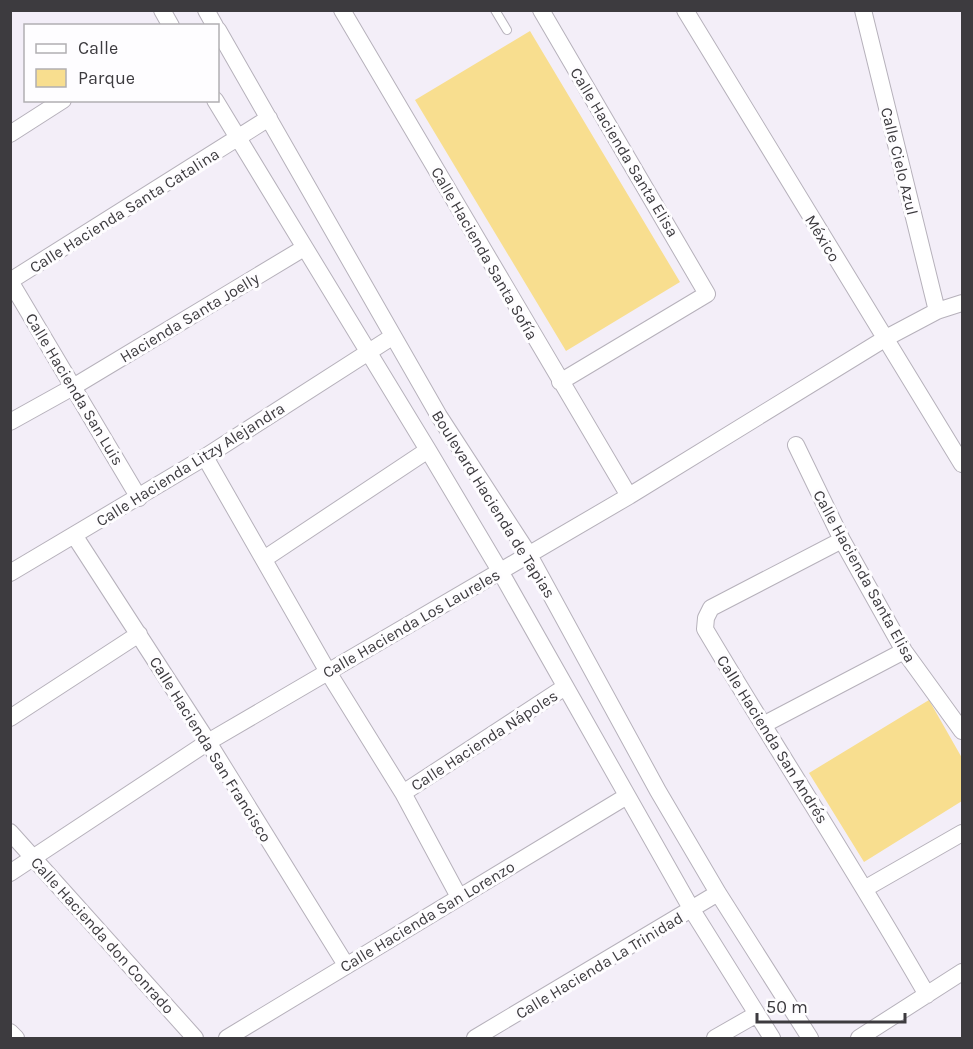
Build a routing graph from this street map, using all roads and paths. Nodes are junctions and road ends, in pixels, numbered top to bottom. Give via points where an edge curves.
1 (162, 10) edge
2 (206, 10) edge
3 (342, 10) edge
4 (495, 10) edge
5 (541, 10) edge
6 (685, 10) edge
7 (863, 10) edge
8 (170, 24) edge
9 (214, 24) edge
10 (507, 30) dead end
11 (219, 32) edge
12 (60, 102) edge
13 (216, 102) edge
14 (269, 118) junction
15 (10, 134) edge
16 (238, 139) junction
17 (304, 248) junction
18 (10, 281) edge
19 (963, 303) edge
20 (937, 311) junction
21 (392, 337) junction
22 (886, 338) junction
23 (369, 352) junction
24 (560, 382) junction
25 (73, 387) junction
26 (10, 422) edge
27 (796, 445) dead end
28 (428, 450) junction
29 (205, 457) junction
30 (963, 465) edge
31 (629, 496) junction
32 (139, 498) junction
33 (74, 535) junction
34 (842, 540) junction
35 (528, 553) junction
36 (264, 559) junction
37 (500, 571) junction
38 (10, 573) edge
39 (139, 634) junction
40 (904, 651) junction
41 (328, 672) junction
42 (566, 687) junction
43 (10, 718) edge
44 (763, 725) junction
45 (963, 731) edge
46 (208, 742) junction
47 (404, 793) junction
48 (627, 796) junction
49 (10, 832) edge
50 (963, 833) edge
51 (33, 857) junction
52 (10, 873) edge
53 (866, 888) junction
54 (718, 893) junction
55 (459, 897) junction
56 (692, 910) junction
57 (346, 965) junction
58 (963, 972) edge
59 (927, 995) junction
60 (757, 1014) junction
61 (10, 1032) edge
62 (16, 1038) edge
63 (195, 1038) edge
64 (227, 1038) edge
65 (475, 1038) edge
66 (715, 1038) edge
67 (772, 1038) edge
68 (810, 1038) edge
69 (859, 1038) edge

1 - 8 street
2 - 9 street
3 - 24 street, Calle Hacienda Santa Sofía
4 - 10 lane
5 - 24 street, Calle Hacienda Santa Elisa via 708,294
6 - 22 street, México
7 - 20 street, Calle Cielo Azul
11 - 14 street, Boulevard Hacienda de Tapias
12 - 15 street
13 - 16 street, Boulevard Hacienda de Tapias
14 - 16 street, Calle Hacienda Santa Catalina
14 - 21 street, Boulevard Hacienda de Tapias
16 - 17 street, Boulevard Hacienda de Tapias
16 - 18 street, Calle Hacienda Santa Catalina
17 - 23 street, Boulevard Hacienda de Tapias
17 - 25 street, Hacienda Santa Joelly
18 - 25 street, Calle Hacienda San Luis
19 - 20 street, Calle Hacienda Los Laureles
20 - 22 street, Calle Hacienda Los Laureles
21 - 23 street, Calle Hacienda Litzy Alejandra
21 - 35 street, Boulevard Hacienda de Tapias
22 - 30 street, México
22 - 31 street, Calle Hacienda Los Laureles
23 - 28 street, Boulevard Hacienda de Tapias
23 - 29 street, Calle Hacienda Litzy Alejandra
24 - 31 street, Calle Hacienda Santa Sofía
25 - 26 street, Hacienda Santa Joelly
25 - 32 street, Calle Hacienda San Luis
27 - 34 street, Calle Hacienda Santa Elisa
28 - 36 street
28 - 37 street, Boulevard Hacienda de Tapias
29 - 32 street, Calle Hacienda Litzy Alejandra
29 - 36 street
31 - 35 street, Calle Hacienda Los Laureles
32 - 33 street, Calle Hacienda Litzy Alejandra
33 - 38 street, Calle Hacienda Litzy Alejandra
33 - 39 street, Calle Hacienda San Francisco
34 - 40 street, Calle Hacienda Santa Elisa
34 - 44 street, Calle Hacienda San Andrés via 711,608 706,618 705,629
35 - 37 street, Calle Hacienda Los Laureles
35 - 54 street, Boulevard Hacienda de Tapias
36 - 41 street
37 - 41 street, Calle Hacienda Los Laureles
37 - 42 street, Boulevard Hacienda de Tapias
39 - 43 street
39 - 46 street, Calle Hacienda San Francisco
40 - 44 street
40 - 45 street, Calle Hacienda Santa Elisa
41 - 46 street, Calle Hacienda Los Laureles
41 - 47 street
42 - 47 street, Calle Hacienda Nápoles
42 - 48 street, Boulevard Hacienda de Tapias
44 - 53 street, Calle Hacienda San Andrés
46 - 51 street, Calle Hacienda Los Laureles
46 - 57 street, Calle Hacienda San Francisco
47 - 55 street
48 - 55 street, Calle Hacienda San Lorenzo
48 - 56 street, Boulevard Hacienda de Tapias
49 - 51 street, Calle Hacienda don Conrado
50 - 53 street
51 - 52 street, Calle Hacienda Los Laureles
51 - 63 street, Calle Hacienda don Conrado
53 - 59 street, Calle Hacienda San Andrés
54 - 56 street, Calle Hacienda La Trinidad
54 - 68 street, Boulevard Hacienda de Tapias
55 - 57 street, Calle Hacienda San Lorenzo
56 - 60 street, Boulevard Hacienda de Tapias
56 - 65 street, Calle Hacienda La Trinidad
57 - 64 street, Calle Hacienda San Lorenzo
58 - 59 street
59 - 69 street
60 - 66 street
60 - 67 street, Boulevard Hacienda de Tapias
61 - 62 street

